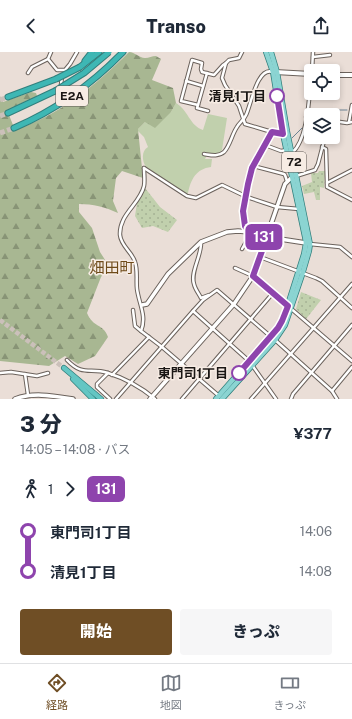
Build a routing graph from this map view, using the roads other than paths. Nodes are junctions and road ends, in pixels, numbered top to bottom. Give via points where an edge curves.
1 (51, 52) edge
2 (77, 52) edge
3 (92, 52) edge
4 (99, 52) edge
5 (109, 52) edge
6 (123, 52) edge
7 (242, 52) edge
8 (266, 52) edge
9 (271, 52) edge
10 (313, 52) edge
11 (330, 55) dead end
12 (313, 57) junction
13 (48, 59) junction
14 (226, 63) junction
15 (312, 64) edge
16 (80, 66) junction
17 (62, 70) junction
18 (275, 72) junction
19 (28, 73) dead end
20 (207, 73) junction
21 (304, 74) edge
22 (352, 75) edge
23 (340, 76) edge
24 (186, 81) junction
25 (203, 86) junction
26 (64, 90) tunnel mouth
27 (7, 96) tunnel mouth
28 (198, 105) junction
29 (352, 105) edge
30 (208, 111) dead end
31 (8, 113) tunnel mouth
32 (243, 120) junction
33 (340, 121) edge
34 (351, 122) edge
35 (304, 125) edge
36 (14, 128) tunnel mouth
37 (272, 132) junction
38 (283, 134) junction
39 (323, 144) edge
40 (264, 145) junction
41 (322, 147) junction
42 (289, 152) junction
43 (204, 154) dead end
44 (253, 166) junction
45 (352, 170) edge
46 (294, 176) junction
47 (287, 180) junction
48 (327, 183) junction
49 (246, 197) junction
50 (352, 200) edge
51 (277, 207) junction
52 (301, 208) junction
53 (250, 232) junction
54 (267, 237) junction
55 (201, 242) junction
56 (308, 244) junction
57 (242, 249) dead end
58 (260, 257) junction
59 (352, 257) edge
60 (235, 268) dead end
61 (301, 272) junction
62 (253, 276) junction
63 (352, 284) edge
64 (273, 293) junction
65 (211, 295) junction
66 (340, 297) junction
67 (234, 304) junction
68 (142, 305) junction
69 (289, 307) junction
70 (352, 308) edge
71 (133, 310) dead end
72 (193, 311) junction
73 (251, 320) junction
74 (352, 325) edge
75 (313, 328) junction
76 (212, 329) junction
77 (141, 331) junction
78 (149, 337) junction
79 (273, 338) junction
80 (230, 343) junction
81 (334, 345) junction
82 (162, 347) junction
83 (290, 354) junction
84 (67, 360) dead end
85 (352, 361) edge
86 (182, 363) junction
87 (251, 363) junction
88 (352, 367) edge
89 (312, 372) junction
90 (0, 373) edge
91 (48, 373) dead end
92 (108, 373) junction
93 (25, 374) junction
94 (112, 375) junction
95 (200, 378) junction
96 (265, 382) junction
97 (130, 383) junction
98 (332, 390) junction
99 (27, 397) edge
100 (57, 398) edge
101 (153, 398) edge
102 (220, 398) edge
103 (15, 399) edge
104 (73, 399) edge
105 (93, 399) edge
106 (101, 399) edge
107 (110, 399) edge
108 (116, 399) edge
109 (182, 399) edge
110 (250, 399) edge
111 (276, 399) edge
112 (291, 399) edge
113 (337, 399) edge

1 - 13 street
2 - 17 street via 70,64
3 - 16 highway
4 - 16 highway
5 - 31 highway, E2A, bridge via 84,73 55,91
6 - 36 highway, E2A via 72,97
7 - 14 street via 239,58
8 - 18 main road, 72
9 - 18 main road, 72
10 - 12 street
11 - 12 street
12 - 15 street
13 - 17 street via 57,70
13 - 19 street via 32,67
14 - 20 street via 214,76
14 - 32 street via 222,78 239,106
16 - 27 highway, bridge via 56,79
17 - 26 street via 61,85
18 - 21 main road
18 - 32 street via 266,72 259,80
18 - 38 main road, 72
18 - 42 main road, 72
20 - 24 street via 202,72 202,63 192,60
20 - 25 street
22 - 23 main road
24 - 25 street
24 - 28 street via 181,100
25 - 28 street
28 - 30 street via 197,108
29 - 34 street
32 - 37 street via 245,124
32 - 43 street via 225,151 216,156
33 - 34 street
35 - 42 street via 297,148
37 - 38 street
37 - 40 street
38 - 42 main road, 72
39 - 41 street
40 - 42 street
40 - 44 street
41 - 46 street via 316,170
41 - 48 street via 326,149
42 - 46 main road, 72
44 - 47 street via 284,174
44 - 49 street
45 - 48 street
46 - 47 street
46 - 52 main road, 72
47 - 51 street
48 - 50 street via 327,187
49 - 51 street
49 - 53 street via 243,211 245,226
49 - 68 street via 222,185 196,198 187,196 144,168 144,188 127,212 120,235 135,262
51 - 52 street
51 - 54 street
52 - 56 main road, 72
53 - 54 street
53 - 55 street via 227,232
53 - 57 street
54 - 56 street
54 - 58 street
55 - 65 street via 202,248 193,282 201,298
55 - 68 street via 168,274 147,304
56 - 59 street via 340,247
56 - 61 main road, 72 via 309,251
58 - 61 street
58 - 62 street
60 - 62 street
61 - 66 street via 322,281
61 - 69 main road, 72
62 - 64 street
62 - 67 street
63 - 66 street
64 - 69 street
64 - 73 street
65 - 67 street via 217,290
65 - 72 street
66 - 70 street
66 - 75 street
67 - 73 street
67 - 76 street
68 - 77 street via 144,322
69 - 75 street
69 - 79 main road, 72 via 285,325
71 - 77 street via 135,326
72 - 76 street
72 - 82 street
73 - 79 street
73 - 80 street
74 - 81 street
75 - 81 street
75 - 83 street
76 - 80 street
76 - 86 street
77 - 78 street
78 - 82 street
78 - 94 street
79 - 83 street
79 - 87 main road, 72
80 - 87 street
80 - 95 street
81 - 85 street
81 - 89 street
82 - 86 street
82 - 97 street
83 - 89 street
83 - 96 street
84 - 92 street via 79,370
86 - 95 street
86 - 101 street
87 - 96 street
87 - 102 main road, 72
88 - 98 street
89 - 98 street
89 - 112 street
90 - 93 street
91 - 93 street via 36,376
92 - 94 street
92 - 107 street via 97,387
93 - 99 street
94 - 97 street
95 - 102 street
95 - 109 street
96 - 110 street
96 - 111 street
97 - 101 street
97 - 108 street
98 - 113 street
99 - 100 street
99 - 103 street
100 - 104 street
105 - 106 highway via 64,368

